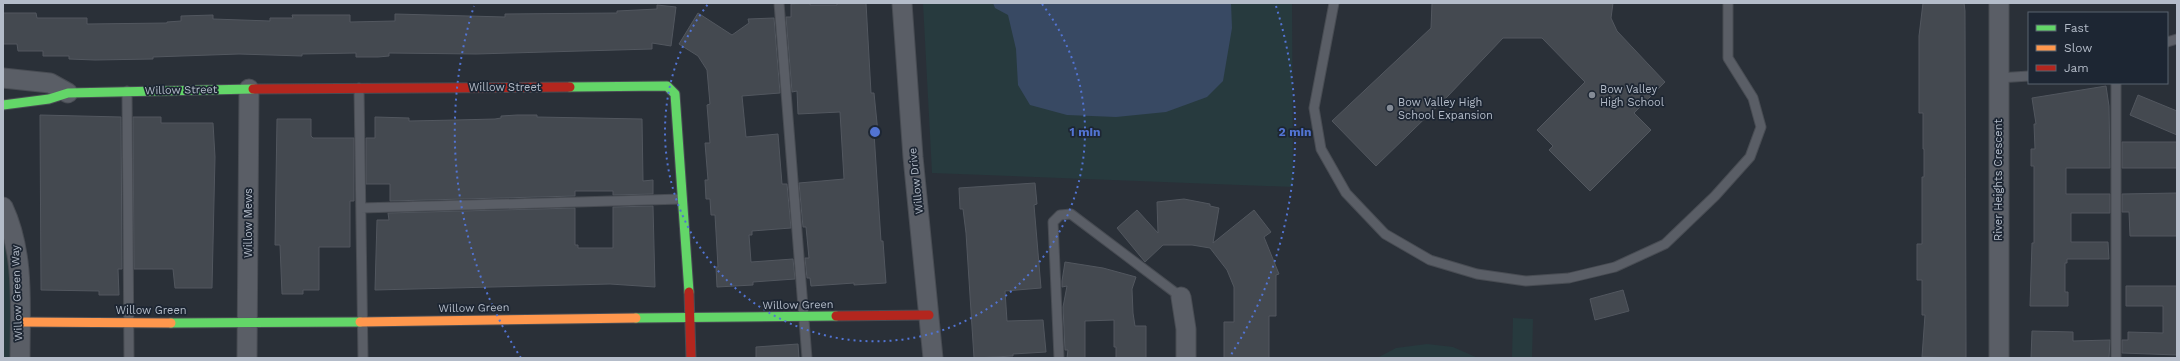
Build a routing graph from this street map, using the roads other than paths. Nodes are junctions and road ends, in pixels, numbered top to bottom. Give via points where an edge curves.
1 (779, 3) edge
2 (902, 3) edge
3 (1334, 3) edge
4 (1728, 3) edge
5 (1999, 3) edge
6 (2028, 76) edge
7 (3, 78) edge
8 (1998, 78) junction
9 (2116, 84) edge
10 (359, 88) junction
11 (249, 89) junction
12 (127, 91) junction
13 (68, 93) junction
14 (3, 105) edge
15 (682, 199) junction
16 (3, 206) edge
17 (361, 208) junction
18 (1182, 297) joint
19 (929, 315) junction
20 (803, 316) junction
21 (689, 318) junction
22 (20, 322) junction
23 (130, 322) junction
24 (362, 322) junction
25 (247, 323) junction
26 (20, 358) edge
27 (129, 358) edge
28 (247, 358) edge
29 (363, 358) edge
30 (691, 358) edge
31 (807, 358) edge
32 (933, 358) edge
33 (1059, 358) edge
34 (1186, 358) edge
35 (1999, 358) edge
36 (2116, 358) edge

1 - 20 lane
2 - 19 street, Willow Drive via 913,157
3 - 4 lane via 1314,108 1322,149 1346,193 1385,234 1430,260 1477,274 1526,280 1569,278 1615,267 1665,244 1715,196 1750,157 1761,127 1753,98 1728,58
5 - 8 street, River Heights Crescent
6 - 8 lane
7 - 13 street via 50,83
8 - 35 street, River Heights Crescent
9 - 36 lane
10 - 11 street, Willow Street
10 - 15 street, Willow Street via 667,86 675,94 677,105
10 - 17 lane
11 - 12 street, Willow Street
11 - 25 street, Willow Mews
12 - 13 street, Willow Street
12 - 23 lane
13 - 14 street, Willow Street via 48,99
15 - 17 lane
15 - 21 street, Willow Street via 687,246
16 - 22 street, Willow Green Way via 18,255
17 - 24 lane
18 - 33 lane via 1071,214 1060,215 1053,222
18 - 34 street
19 - 20 street, Willow Green
19 - 32 street, Willow Drive
20 - 21 street, Willow Green
20 - 31 lane
21 - 24 street, Willow Green
21 - 30 street, Willow Street
22 - 23 street, Willow Green
22 - 26 street, Willow Green Way
23 - 25 street, Willow Green
23 - 27 lane
24 - 25 street, Willow Green
24 - 29 lane
25 - 28 street, Willow Mews

